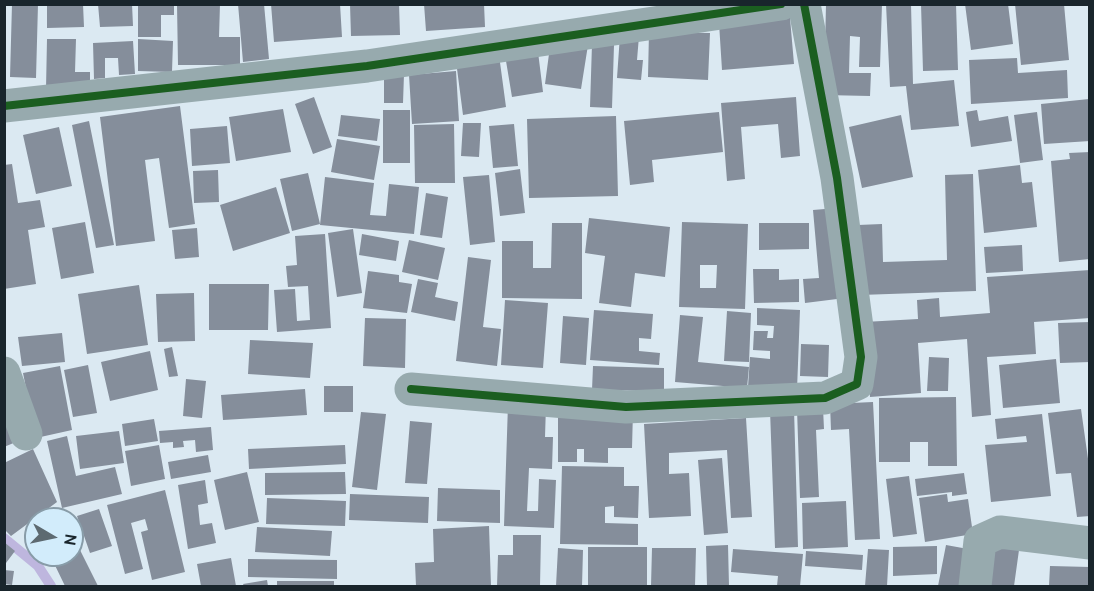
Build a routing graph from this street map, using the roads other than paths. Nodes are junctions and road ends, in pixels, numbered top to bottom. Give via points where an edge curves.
1 (781, 4) edge
2 (804, 4) edge
3 (4, 106) edge
4 (4, 373) edge
5 (411, 389) dead end
6 (26, 434) dead end
7 (1089, 543) edge
8 (975, 586) edge

1 - 3 street via 367,66
2 - 5 street via 837,178 861,357 857,384 825,398 626,407
4 - 6 street
7 - 8 street via 1000,532 980,541

